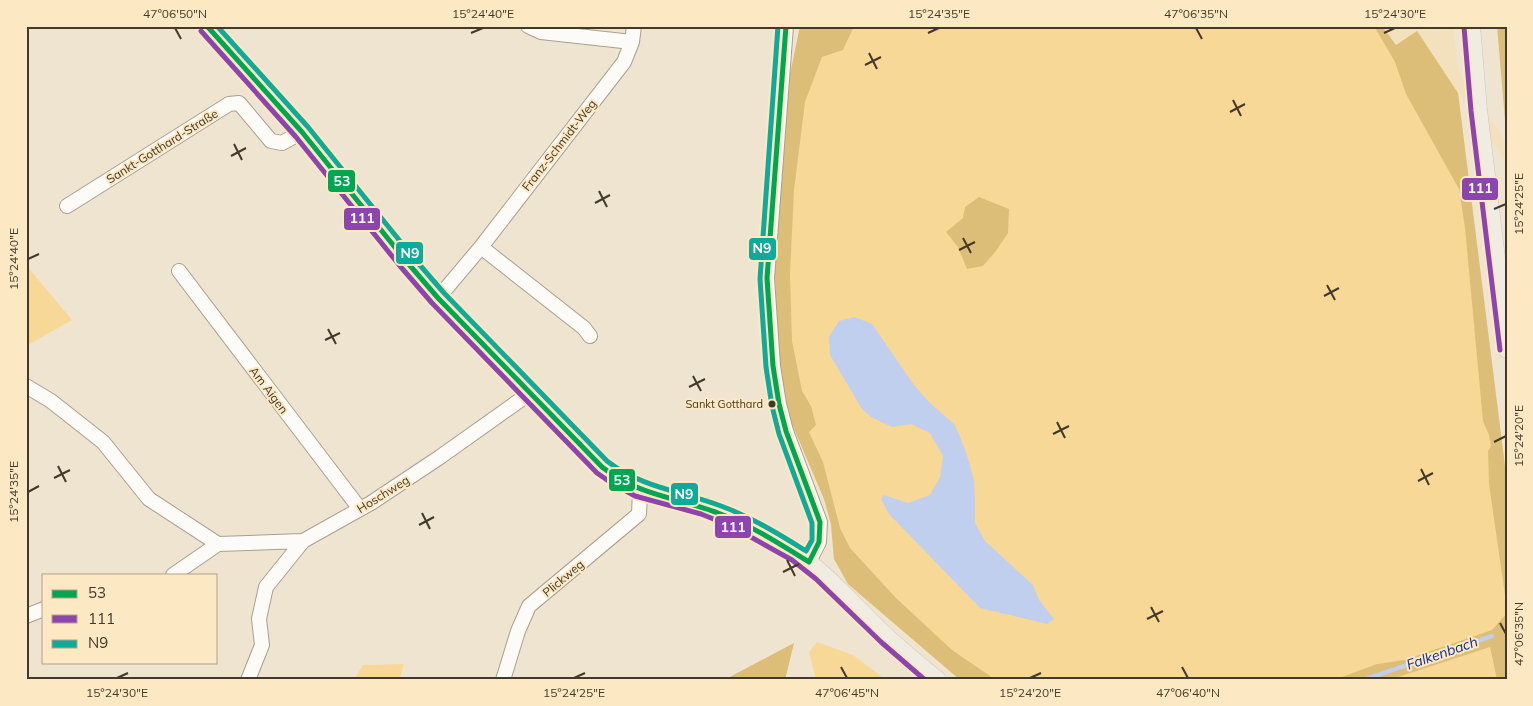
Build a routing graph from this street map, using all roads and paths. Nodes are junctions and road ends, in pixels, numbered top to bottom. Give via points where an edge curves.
1 (207, 26) edge
2 (528, 26) edge
3 (634, 26) edge
4 (786, 26) edge
5 (1471, 26) edge
6 (632, 42) junction
7 (302, 132) junction
8 (67, 206) dead end
9 (481, 246) junction
10 (179, 271) dead end
11 (438, 298) junction
12 (590, 336) dead end
13 (1507, 349) edge
14 (26, 386) edge
15 (530, 393) junction
16 (640, 491) junction
17 (360, 509) junction
18 (303, 541) junction
19 (218, 544) junction
20 (809, 562) junction
21 (174, 574) edge
22 (42, 610) edge
23 (26, 616) edge
24 (248, 680) edge
25 (503, 680) edge
26 (936, 680) edge

1 - 7 main road
2 - 6 street via 541,32
3 - 6 street, Franz-Schmidt-Weg
4 - 20 street via 767,294 773,366 786,431 820,522 819,542
5 - 13 main road
6 - 9 street, Franz-Schmidt-Weg via 624,62
7 - 8 street, Sankt-Gotthard-Straße via 282,143 271,141 239,103 229,104
7 - 11 main road
9 - 11 street, Franz-Schmidt-Weg
9 - 12 street
10 - 17 street, Am Aigen
11 - 15 main road
14 - 19 street via 51,401 102,442 149,499
15 - 16 main road via 614,478
15 - 17 street, Hoschweg
16 - 20 main road via 722,514
16 - 25 street, Plickweg via 639,514 529,606
17 - 18 street, Hoschweg
18 - 19 street, Hoschweg
18 - 24 street via 266,587 259,619 262,645
19 - 21 street
20 - 26 main road
22 - 23 street

